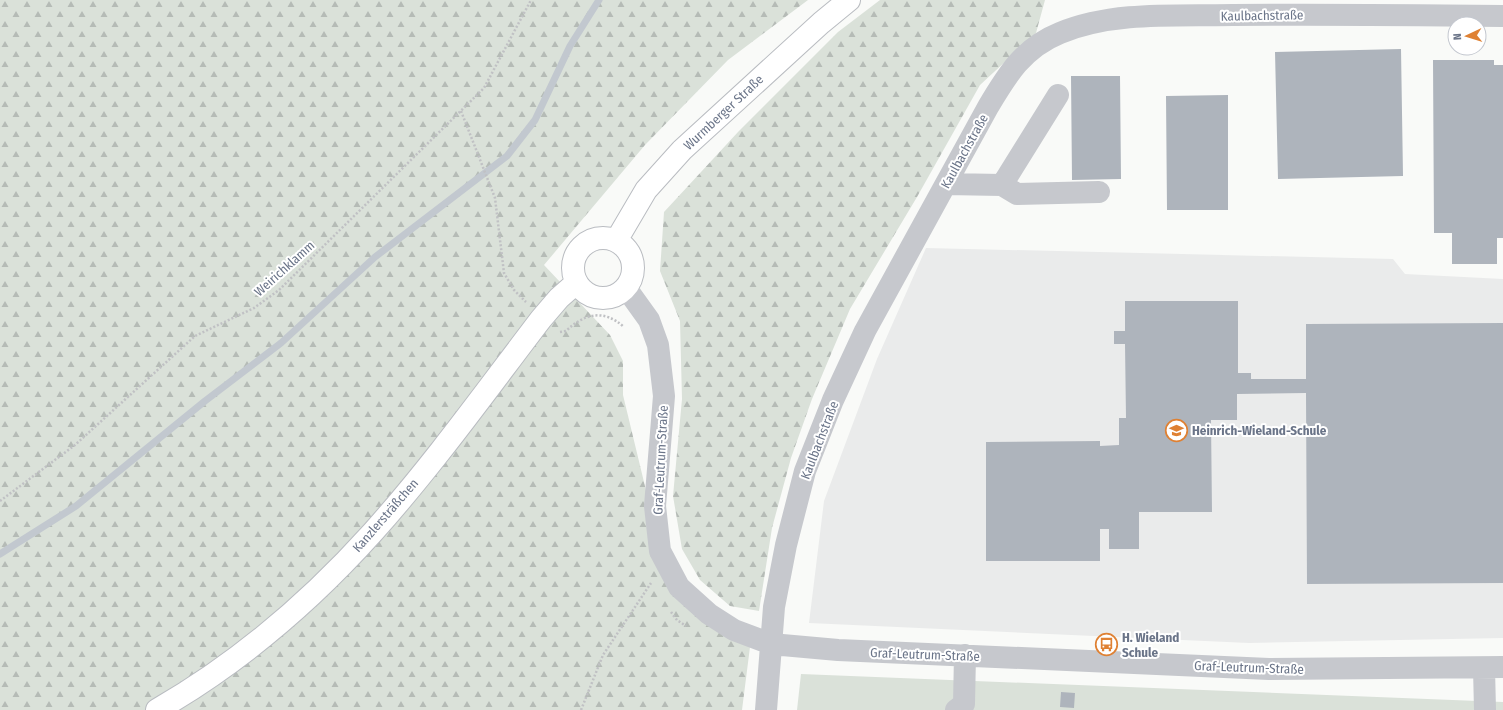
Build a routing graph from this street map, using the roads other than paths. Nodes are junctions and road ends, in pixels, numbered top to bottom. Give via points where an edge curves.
1 (849, 0) edge
2 (1503, 16) edge
3 (1058, 95) dead end
4 (946, 184) junction
5 (1002, 185) junction
6 (1099, 192) dead end
7 (616, 241) junction
8 (576, 283) junction
9 (626, 288) junction
10 (771, 644) junction
11 (965, 655) junction
12 (1493, 668) edge
13 (157, 710) edge
14 (766, 710) edge
15 (956, 710) edge
16 (1485, 710) edge

1 - 7 main road, Wurmberger Straße via 820,23 682,150 646,190
2 - 4 street, Kaulbachstraße via 1162,16 1092,23 1059,33 1032,48 1010,71
3 - 5 street via 1024,138
4 - 5 street
4 - 10 street, Kaulbachstraße via 865,331 833,400 805,471 786,545
5 - 6 street via 1017,194
7 - 8 main road via 598,238 588,241 581,247 572,264
7 - 9 main road via 631,257 633,268
8 - 9 main road via 582,291 600,299 610,298
8 - 13 main road, Kanzlersträßchen via 541,319 418,478 372,533 321,585 273,628 218,671
9 - 10 street, Graf-Leutrum-Straße via 649,320 658,345 664,396 655,506 660,551 679,587 709,614 734,630
10 - 11 street, Graf-Leutrum-Straße via 838,650
10 - 14 street, Kaulbachstraße
11 - 12 street, Graf-Leutrum-Straße via 1269,669
11 - 15 street via 964,704
12 - 16 street

